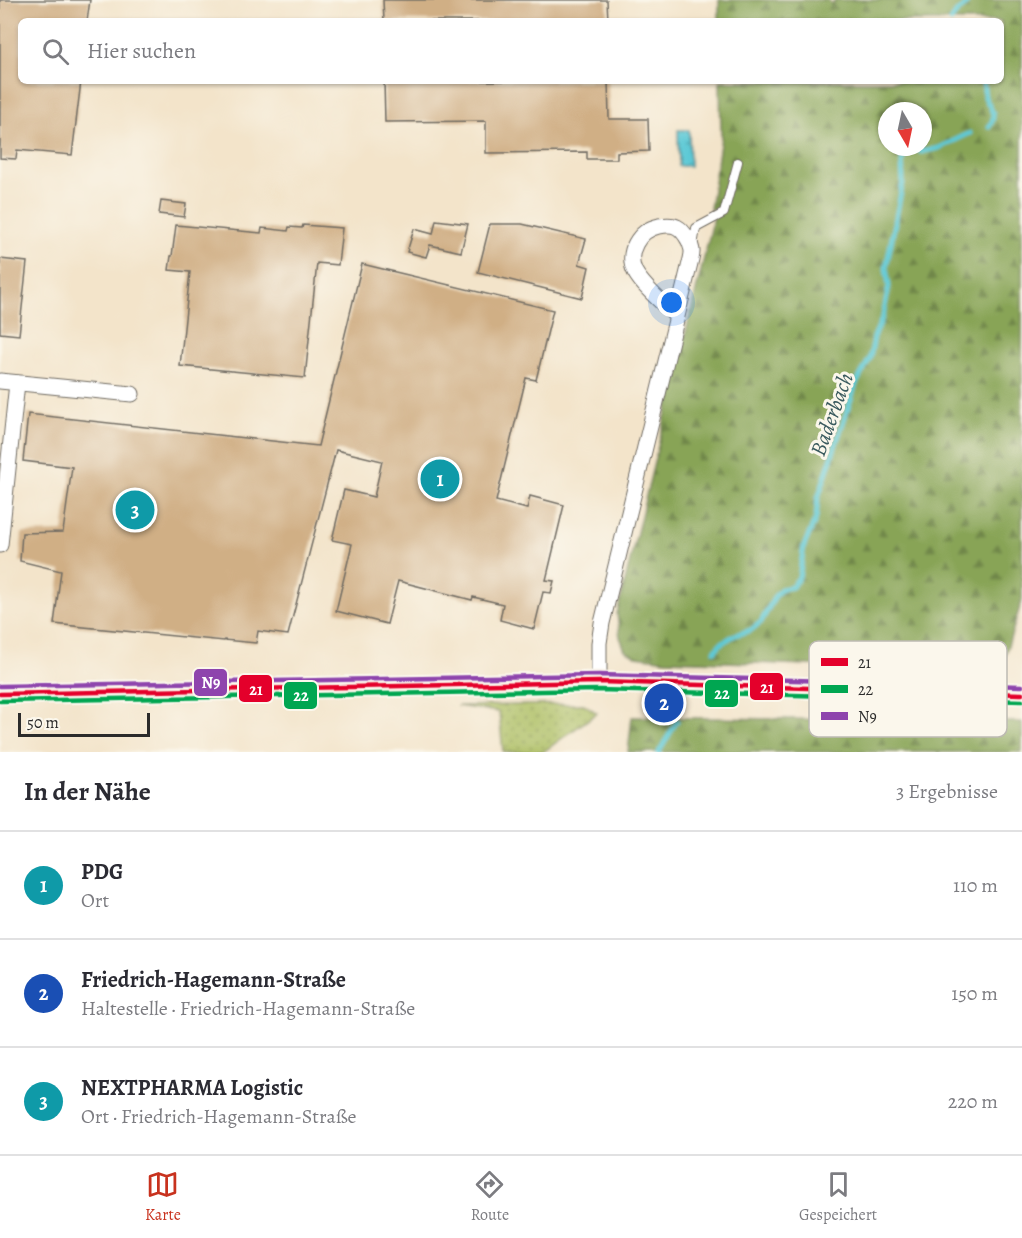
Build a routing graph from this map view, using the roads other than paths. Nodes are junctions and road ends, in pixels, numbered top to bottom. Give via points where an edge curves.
1 (738, 162) dead end
2 (693, 250) junction
3 (677, 317) junction
4 (0, 381) edge
5 (17, 382) junction
6 (132, 394) dead end
7 (0, 545) edge
8 (599, 682) junction
9 (809, 688) edge
10 (0, 694) edge
11 (1007, 694) edge
12 (1022, 694) edge

1 - 2 lane via 724,213 696,228
2 - 3 street
2 - 3 street via 685,233 666,224 645,231 633,249 636,273
3 - 8 street via 602,623
4 - 5 street
5 - 6 street
5 - 7 street
8 - 9 street
8 - 10 street
11 - 12 street

